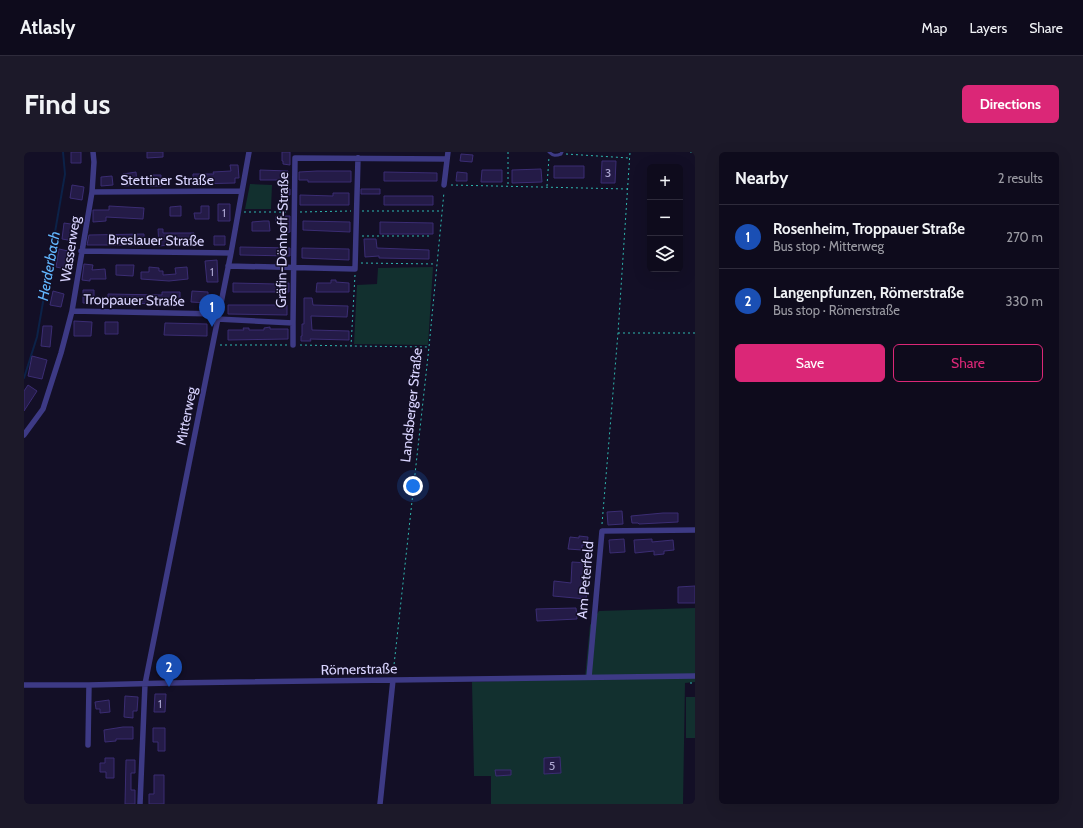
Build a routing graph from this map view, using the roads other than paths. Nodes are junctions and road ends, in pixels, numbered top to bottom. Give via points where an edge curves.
1 (93, 152) edge
2 (249, 152) edge
3 (448, 152) edge
4 (549, 152) edge
5 (562, 153) edge
6 (358, 158) junction
7 (447, 159) junction
8 (444, 185) road end
9 (241, 191) junction
10 (92, 192) junction
11 (81, 251) junction
12 (231, 253) junction
13 (228, 266) junction
14 (293, 267) junction
15 (72, 311) junction
16 (218, 316) junction
17 (293, 322) junction
18 (293, 345) road end
19 (24, 435) edge
20 (695, 530) edge
21 (695, 676) edge
22 (589, 677) junction
23 (393, 680) junction
24 (145, 684) junction
25 (24, 685) edge
26 (89, 685) junction
27 (88, 746) dead end
28 (140, 804) edge
29 (380, 804) edge

1 - 10 street, Wasserweg
2 - 9 street, Mitterweg
3 - 7 street
4 - 5 lane via 556,156
6 - 7 street
6 - 14 street, Gräfin-Dönhoff-Straße via 295,158
6 - 14 street via 354,269
7 - 8 street
9 - 10 street, Stettiner Straße
9 - 12 street, Mitterweg
10 - 11 street, Wasserweg
11 - 12 street, Breslauer Straße
11 - 15 street, Wasserweg
12 - 13 street, Mitterweg
13 - 14 street
13 - 16 street, Mitterweg
14 - 17 street, Gräfin-Dönhoff-Straße
15 - 16 street, Troppauer Straße
15 - 19 street, Wasserweg via 43,409
16 - 17 street, Gräfin-Dönhoff-Straße
16 - 24 street, Mitterweg
17 - 18 street, Gräfin-Dönhoff-Straße
20 - 22 street, Am Peterfeld via 602,531
21 - 22 street, Römerstraße
22 - 23 street, Römerstraße
23 - 24 street, Römerstraße
23 - 29 street
24 - 26 street, Römerstraße
24 - 28 street, Mitterweg
25 - 26 street, Römerstraße
26 - 27 street

